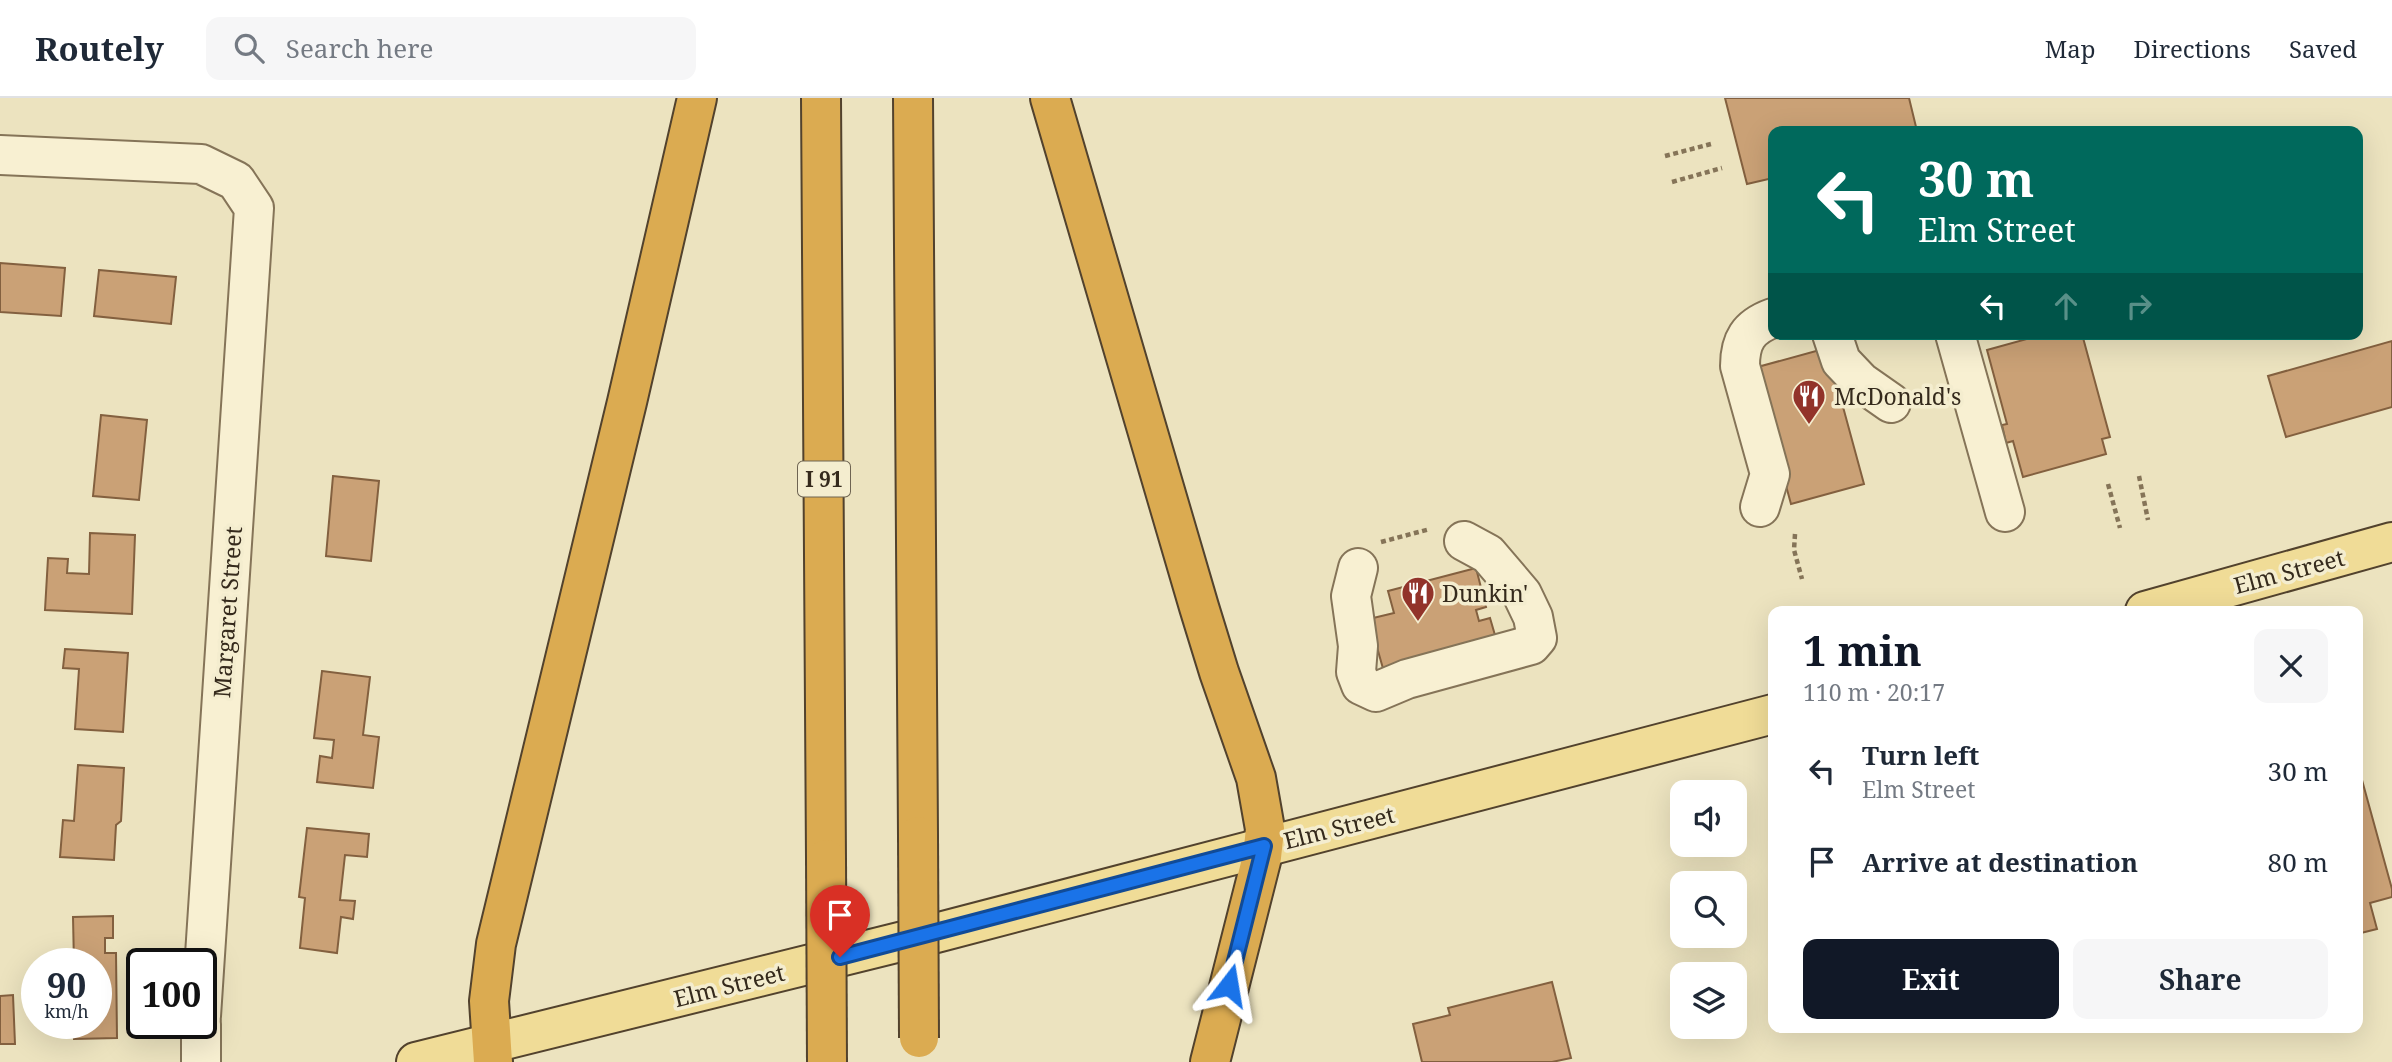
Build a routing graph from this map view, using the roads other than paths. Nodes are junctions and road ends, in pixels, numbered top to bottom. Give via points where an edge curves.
1 (696, 98) edge
2 (821, 98) edge
3 (913, 98) edge
4 (1050, 98) edge
5 (0, 155) edge
6 (1768, 320) edge
7 (1834, 340) edge
8 (1957, 340) edge
9 (1891, 403) dead end
10 (1760, 507) dead end
11 (2005, 512) dead end
12 (1448, 535) road end
13 (2392, 542) edge
14 (1369, 555) road end
15 (2163, 606) edge
16 (1768, 715) edge
17 (1264, 846) junction
18 (205, 948) edge
19 (201, 1039) edge
20 (919, 1050) edge
21 (491, 1054) edge
22 (201, 1062) edge
23 (416, 1062) edge
24 (827, 1062) edge
25 (1210, 1062) edge

1 - 21 highway via 496,944 489,1000
2 - 24 highway, I 91, bridge
3 - 20 highway, bridge
4 - 17 highway via 1199,607 1256,778 1264,815
5 - 18 street, Margaret Street via 201,164 236,181 254,208
6 - 10 street via 1748,333 1740,349 1740,366 1770,474
7 - 9 street via 1841,361
8 - 11 street
12 - 14 street via 1488,554 1522,594 1534,617 1537,638 1531,645 1376,692 1361,685 1356,672 1358,646 1351,596
13 - 15 main road, Elm Street
16 - 17 main road, Elm Street
17 - 21 main road, Elm Street
17 - 25 highway
19 - 22 street
21 - 23 main road, Elm Street

